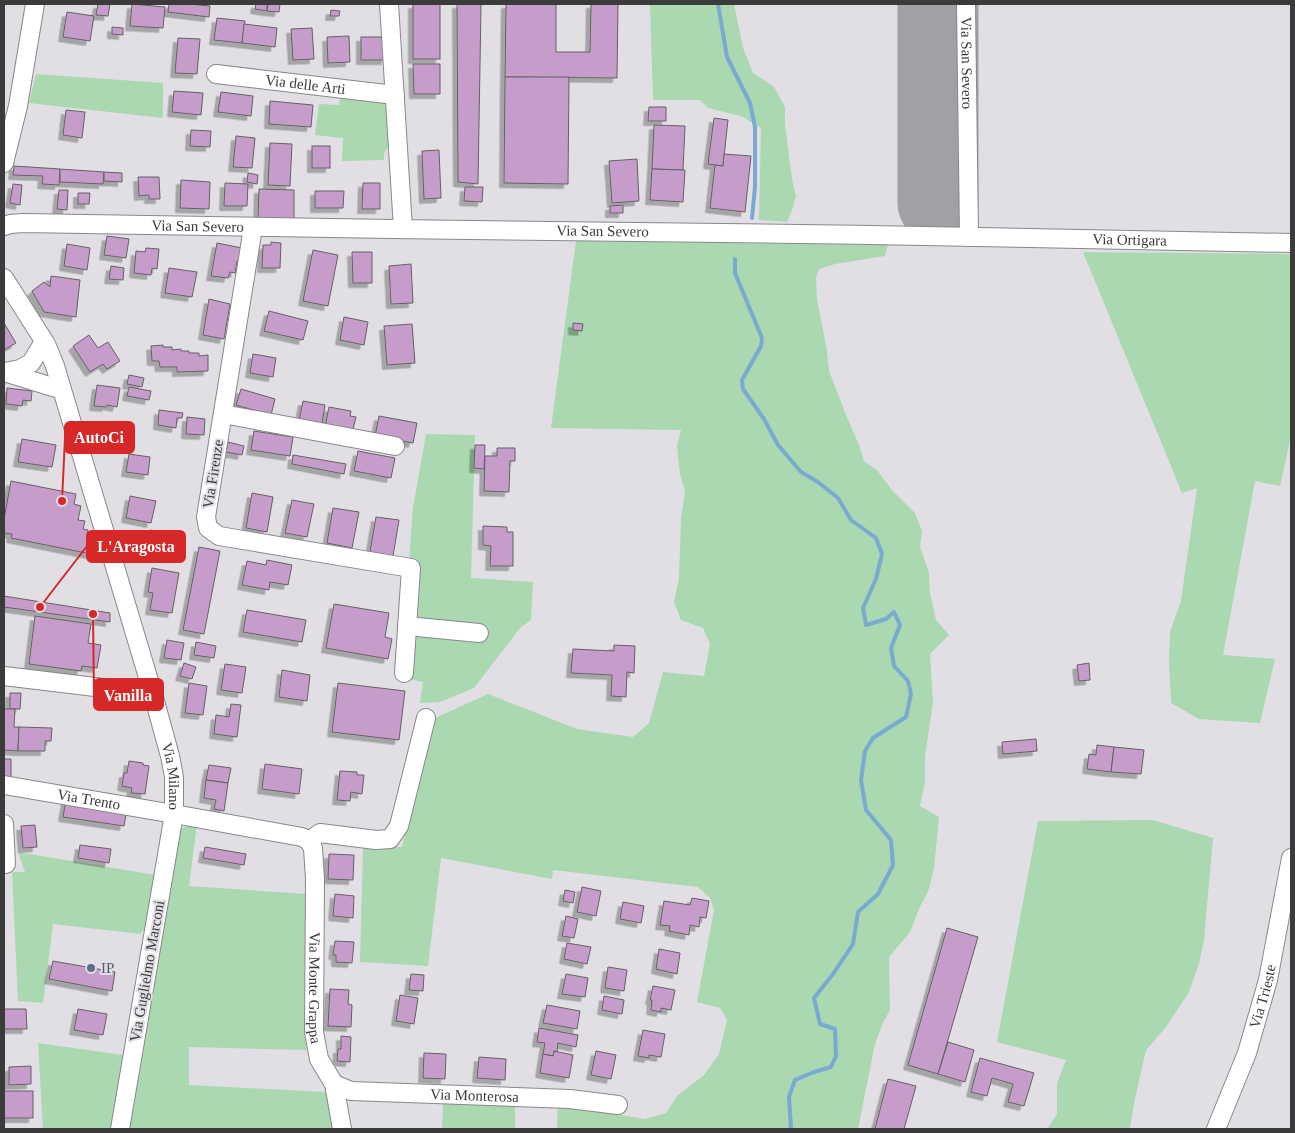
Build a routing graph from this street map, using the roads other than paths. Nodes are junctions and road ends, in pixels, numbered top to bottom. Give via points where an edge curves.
1 (35, 4) edge
2 (389, 4) edge
3 (966, 4) edge
4 (216, 74) dead end
5 (394, 95) junction
6 (4, 163) edge
7 (4, 226) edge
8 (252, 227) junction
9 (403, 229) junction
10 (968, 237) junction
11 (1291, 243) edge
12 (4, 278) edge
13 (4, 292) edge
14 (20, 304) junction
15 (36, 327) junction
16 (42, 345) junction
17 (4, 372) edge
18 (62, 396) junction
19 (223, 414) junction
20 (395, 446) dead end
21 (407, 626) junction
22 (479, 633) dead end
23 (404, 674) dead end
24 (4, 676) edge
25 (153, 694) junction
26 (426, 718) dead end
27 (4, 785) edge
28 (174, 814) junction
29 (4, 824) edge
30 (309, 841) junction
31 (1291, 858) edge
32 (6, 864) dead end
33 (334, 1084) junction
34 (618, 1105) dead end
35 (120, 1129) edge
36 (342, 1129) edge
37 (1216, 1129) edge

1 - 6 street via 21,89
2 - 5 street
3 - 10 street, Via San Severo
4 - 5 street, Via delle Arti
5 - 9 street
7 - 8 street, Via San Severo via 23,223
8 - 9 street, Via San Severo
8 - 19 street, Via Firenze
9 - 10 street, Via San Severo
10 - 11 street, Via Ortigara
12 - 14 street, Via Milano
13 - 14 street, Via Milano
14 - 15 street, Via Milano
15 - 16 street, Via Milano
15 - 18 street, Via Milano via 55,366 63,388
16 - 17 street via 31,363
16 - 18 street, Via Milano
17 - 18 street
18 - 25 street, Via Milano
19 - 20 street
19 - 21 street, Via Firenze via 206,517 208,528 219,536 411,568
21 - 22 street
21 - 23 street
24 - 25 street
25 - 28 street, Via Milano via 174,777
26 - 30 street via 399,826 390,839 320,833
27 - 28 street, Via Trento
28 - 30 street, Via Milano via 302,837
28 - 35 street, Via Guglielmo Marconi
29 - 32 street
30 - 33 street, Via Monte Grappa via 313,848 315,879 314,1032 320,1059
31 - 37 street, Via Trieste via 1268,980 1247,1053
33 - 34 street, Via Monterosa via 351,1091 570,1099
33 - 36 street, Via Monte Grappa

